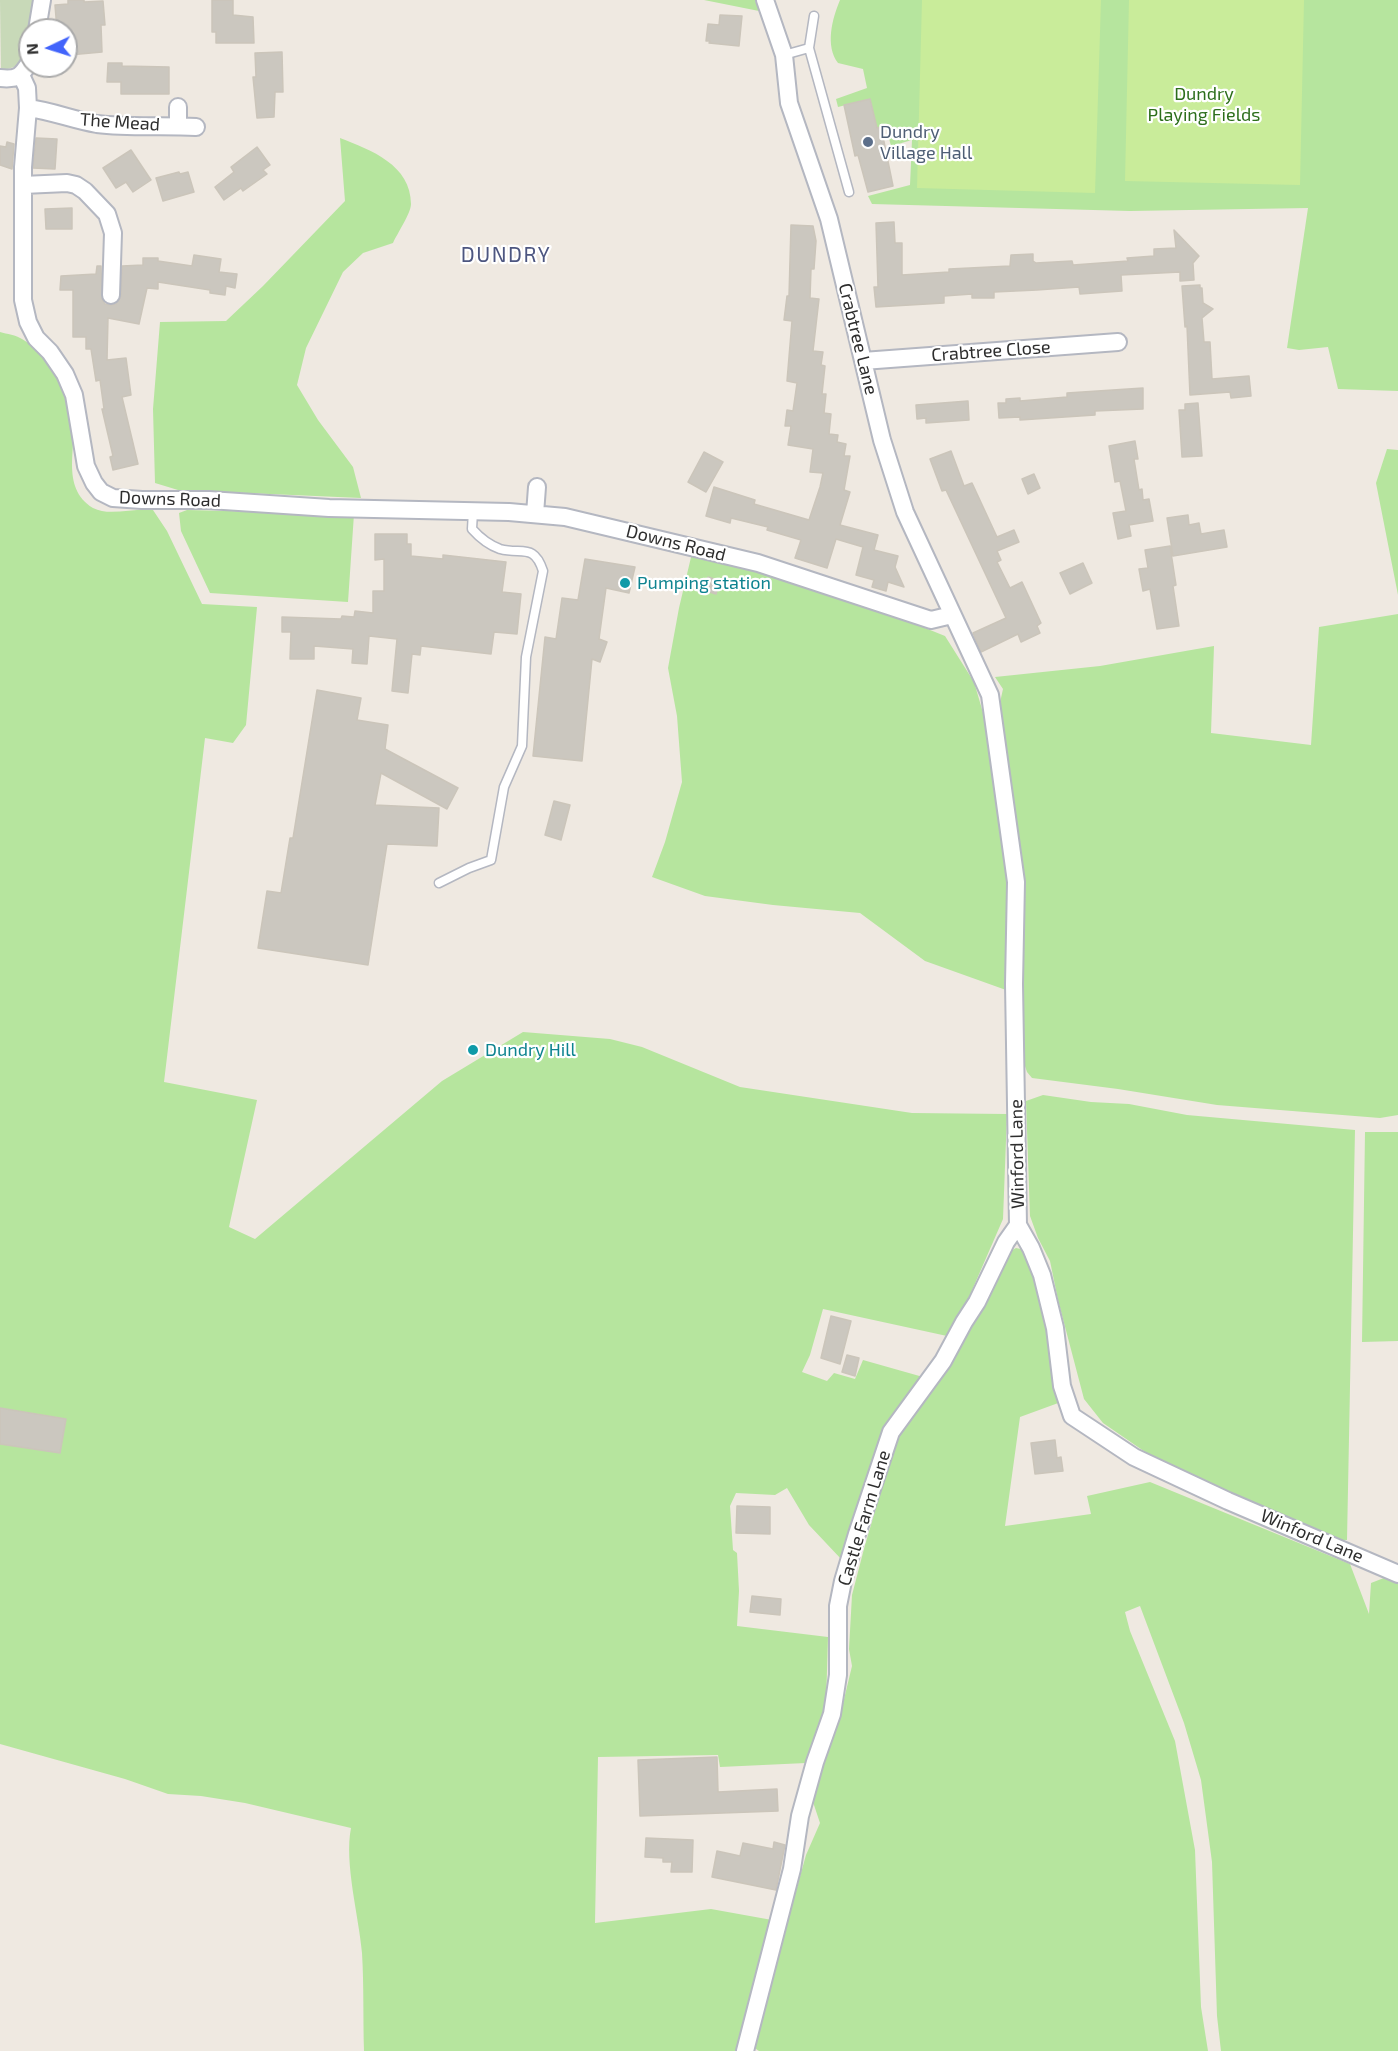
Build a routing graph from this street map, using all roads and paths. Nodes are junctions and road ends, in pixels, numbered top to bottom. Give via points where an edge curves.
1 (42, 0) edge
2 (765, 0) edge
3 (814, 16) dead end
4 (39, 18) edge
5 (809, 48) junction
6 (784, 55) junction
7 (18, 74) edge
8 (0, 78) edge
9 (26, 78) edge
10 (178, 107) dead end
11 (28, 108) junction
12 (178, 126) junction
13 (196, 127) dead end
14 (23, 185) junction
15 (849, 192) dead end
16 (111, 295) dead end
17 (1118, 342) dead end
18 (863, 361) junction
19 (537, 487) dead end
20 (472, 511) junction
21 (536, 514) junction
22 (952, 615) junction
23 (978, 669) joint
24 (439, 882) dead end
25 (1018, 1225) junction
26 (1398, 1574) edge
27 (745, 2051) edge

1 - 4 street
2 - 6 street, Crabtree Lane
3 - 5 lane
5 - 6 lane
5 - 15 lane
6 - 18 street, Crabtree Lane via 789,103 829,219
7 - 8 street via 11,79
9 - 11 street, Downs Road
10 - 12 street, The Mead
11 - 12 street, The Mead via 99,124
11 - 14 street, Downs Road
12 - 13 street, The Mead
14 - 16 street via 76,185 107,214 113,233
14 - 20 street, Downs Road via 23,300 28,322 65,374 74,395 86,466 101,492 113,498 132,499
17 - 18 street, Crabtree Close
18 - 22 street, Crabtree Lane via 905,512
19 - 21 street
20 - 21 street, Downs Road
20 - 24 lane via 472,530 479,536 502,549 534,554 543,571 526,657 522,746 504,787 491,860
21 - 22 street, Downs Road via 576,519 758,563 932,620
22 - 23 street, Crabtree Lane
23 - 25 street, Winford Lane via 990,695 1016,882
25 - 26 street, Winford Lane via 1042,1275 1055,1328 1062,1386 1072,1416 1134,1456
25 - 27 street, Castle Farm Lane via 943,1361 891,1432 856,1534 838,1606 838,1675 832,1714 800,1816 792,1869

